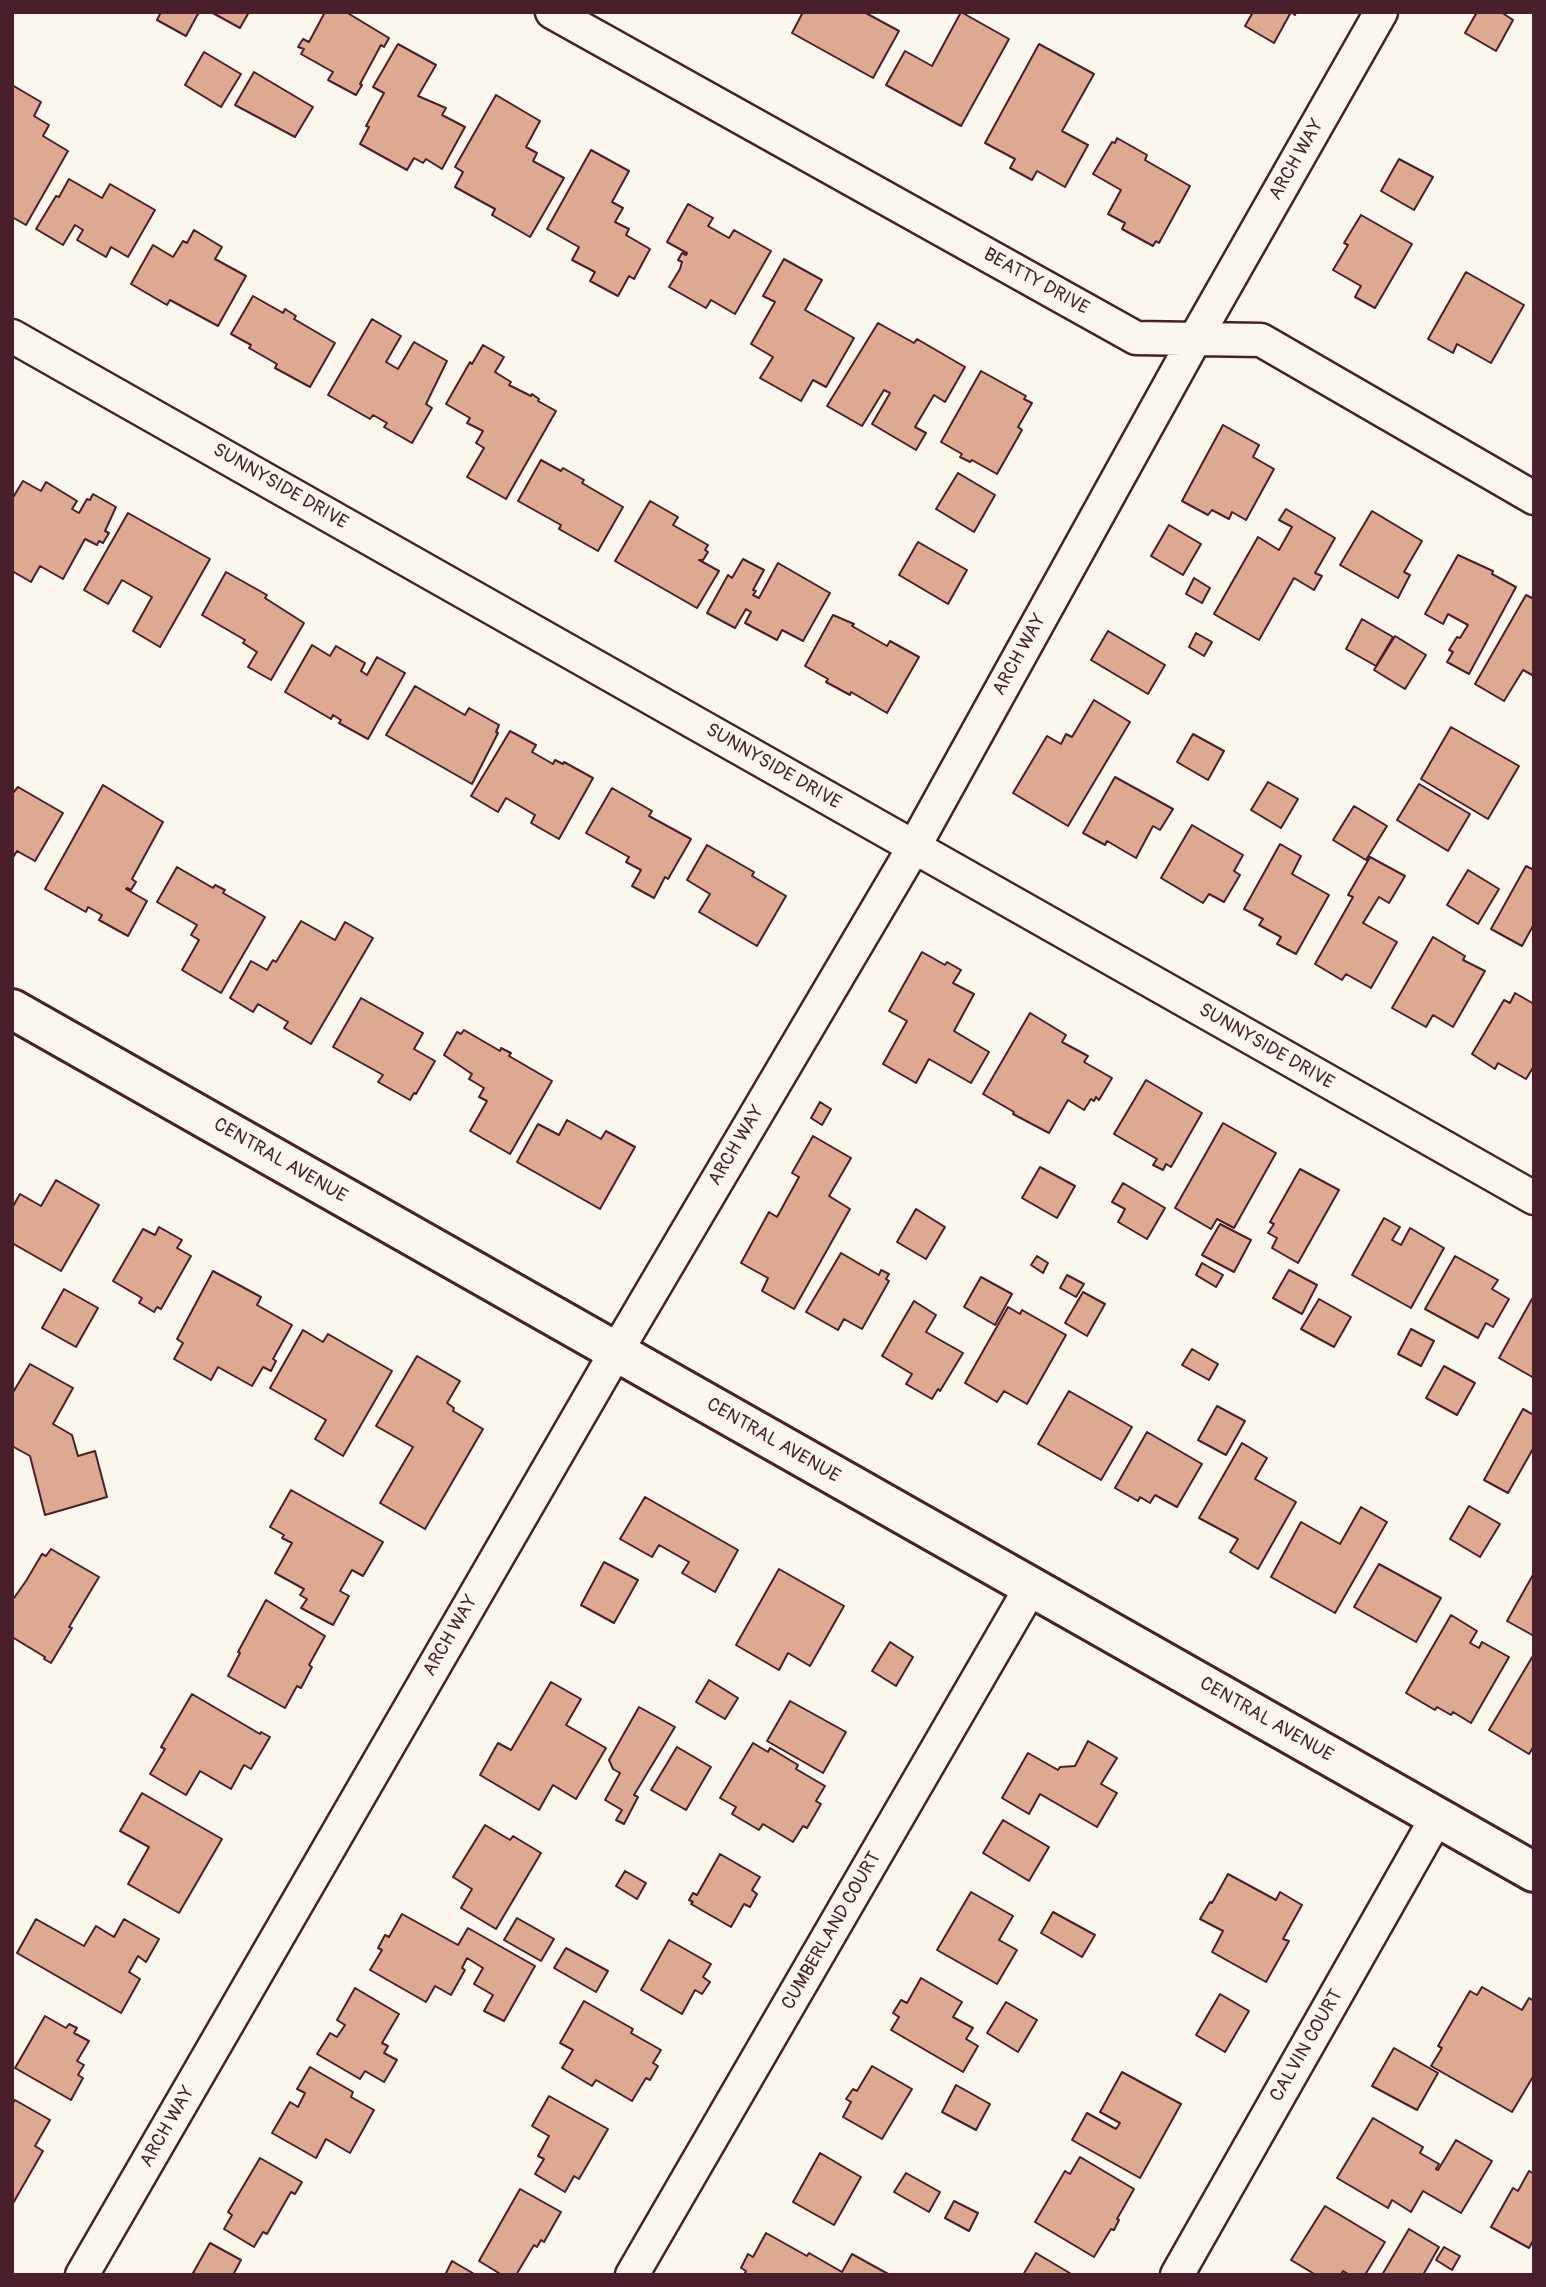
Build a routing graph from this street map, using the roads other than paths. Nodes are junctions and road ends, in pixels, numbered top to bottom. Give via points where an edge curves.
1 (552, 12) edge
2 (1381, 12) edge
3 (12, 336) edge
4 (1195, 339) junction
5 (1534, 498) edge
6 (914, 847) junction
7 (12, 1009) edge
8 (1534, 1198) edge
9 (616, 1352) junction
10 (1031, 1587) junction
11 (1437, 1817) junction
12 (1534, 1872) edge
13 (82, 2275) edge
14 (632, 2275) edge
15 (1177, 2275) edge

1 - 4 street, BEATTY DRIVE via 1136,338
2 - 4 street, ARCH WAY
3 - 6 street, SUNNYSIDE DRIVE
4 - 5 street, BEATTY DRIVE via 1261,340
4 - 6 street, ARCH WAY
6 - 8 street, SUNNYSIDE DRIVE
6 - 9 street, ARCH WAY
7 - 9 main road, CENTRAL AVENUE
9 - 10 main road, CENTRAL AVENUE
9 - 13 street, ARCH WAY
10 - 11 main road, CENTRAL AVENUE
10 - 14 street, CUMBERLAND COURT
11 - 12 main road, CENTRAL AVENUE
11 - 15 street, CALVIN COURT

